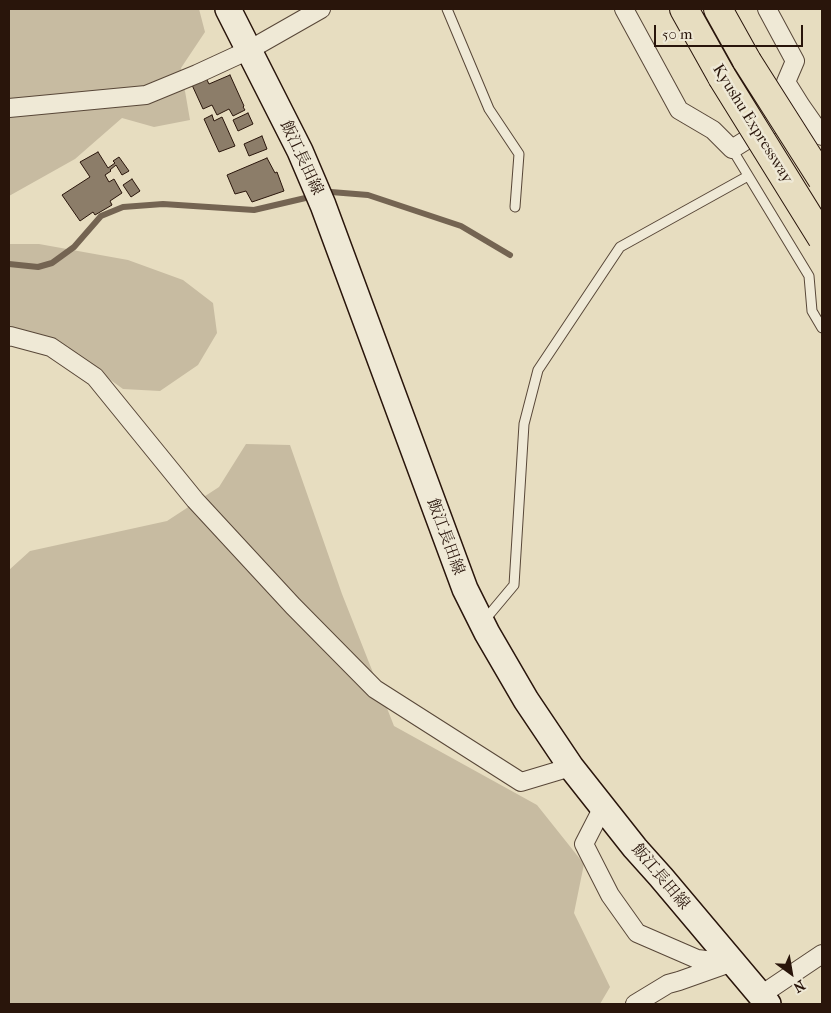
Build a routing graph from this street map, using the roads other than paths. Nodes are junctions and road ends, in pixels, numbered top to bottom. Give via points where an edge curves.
1 (228, 9) edge
2 (321, 9) edge
3 (447, 9) edge
4 (624, 9) edge
5 (684, 9) edge
6 (718, 9) edge
7 (767, 9) edge
8 (249, 50) junction
9 (801, 106) junction
10 (9, 108) edge
11 (821, 134) edge
12 (732, 149) junction
13 (748, 176) junction
14 (822, 179) edge
15 (514, 207) dead end
16 (822, 238) edge
17 (822, 328) edge
18 (9, 337) edge
19 (482, 623) junction
20 (571, 767) junction
21 (603, 807) junction
22 (822, 954) edge
23 (733, 963) junction
24 (764, 1000) edge
25 (635, 1004) edge

1 - 8 main road, 飯江長田線
2 - 8 street
3 - 15 lane via 489,109 519,154
4 - 12 street via 678,110 713,130
5 - 16 highway, Kyushu Expressway, bridge via 722,77
6 - 14 highway, Kyushu Expressway, bridge
7 - 9 street via 795,61 786,82
8 - 10 street via 146,95
8 - 19 main road, 飯江長田線 via 300,152 322,205 464,589
9 - 11 street
9 - 12 street
12 - 13 lane
13 - 17 lane via 809,276 812,311
13 - 19 lane via 620,246 538,370 524,424 514,584
18 - 20 street via 51,347 95,376 195,500 375,689 521,782
19 - 20 main road, 飯江長田線 via 526,700
20 - 21 main road, 飯江長田線
21 - 23 main road, 飯江長田線
21 - 23 street via 584,844 610,895 636,933 697,959
22 - 24 street
23 - 24 main road, 飯江長田線
23 - 25 street via 668,984

